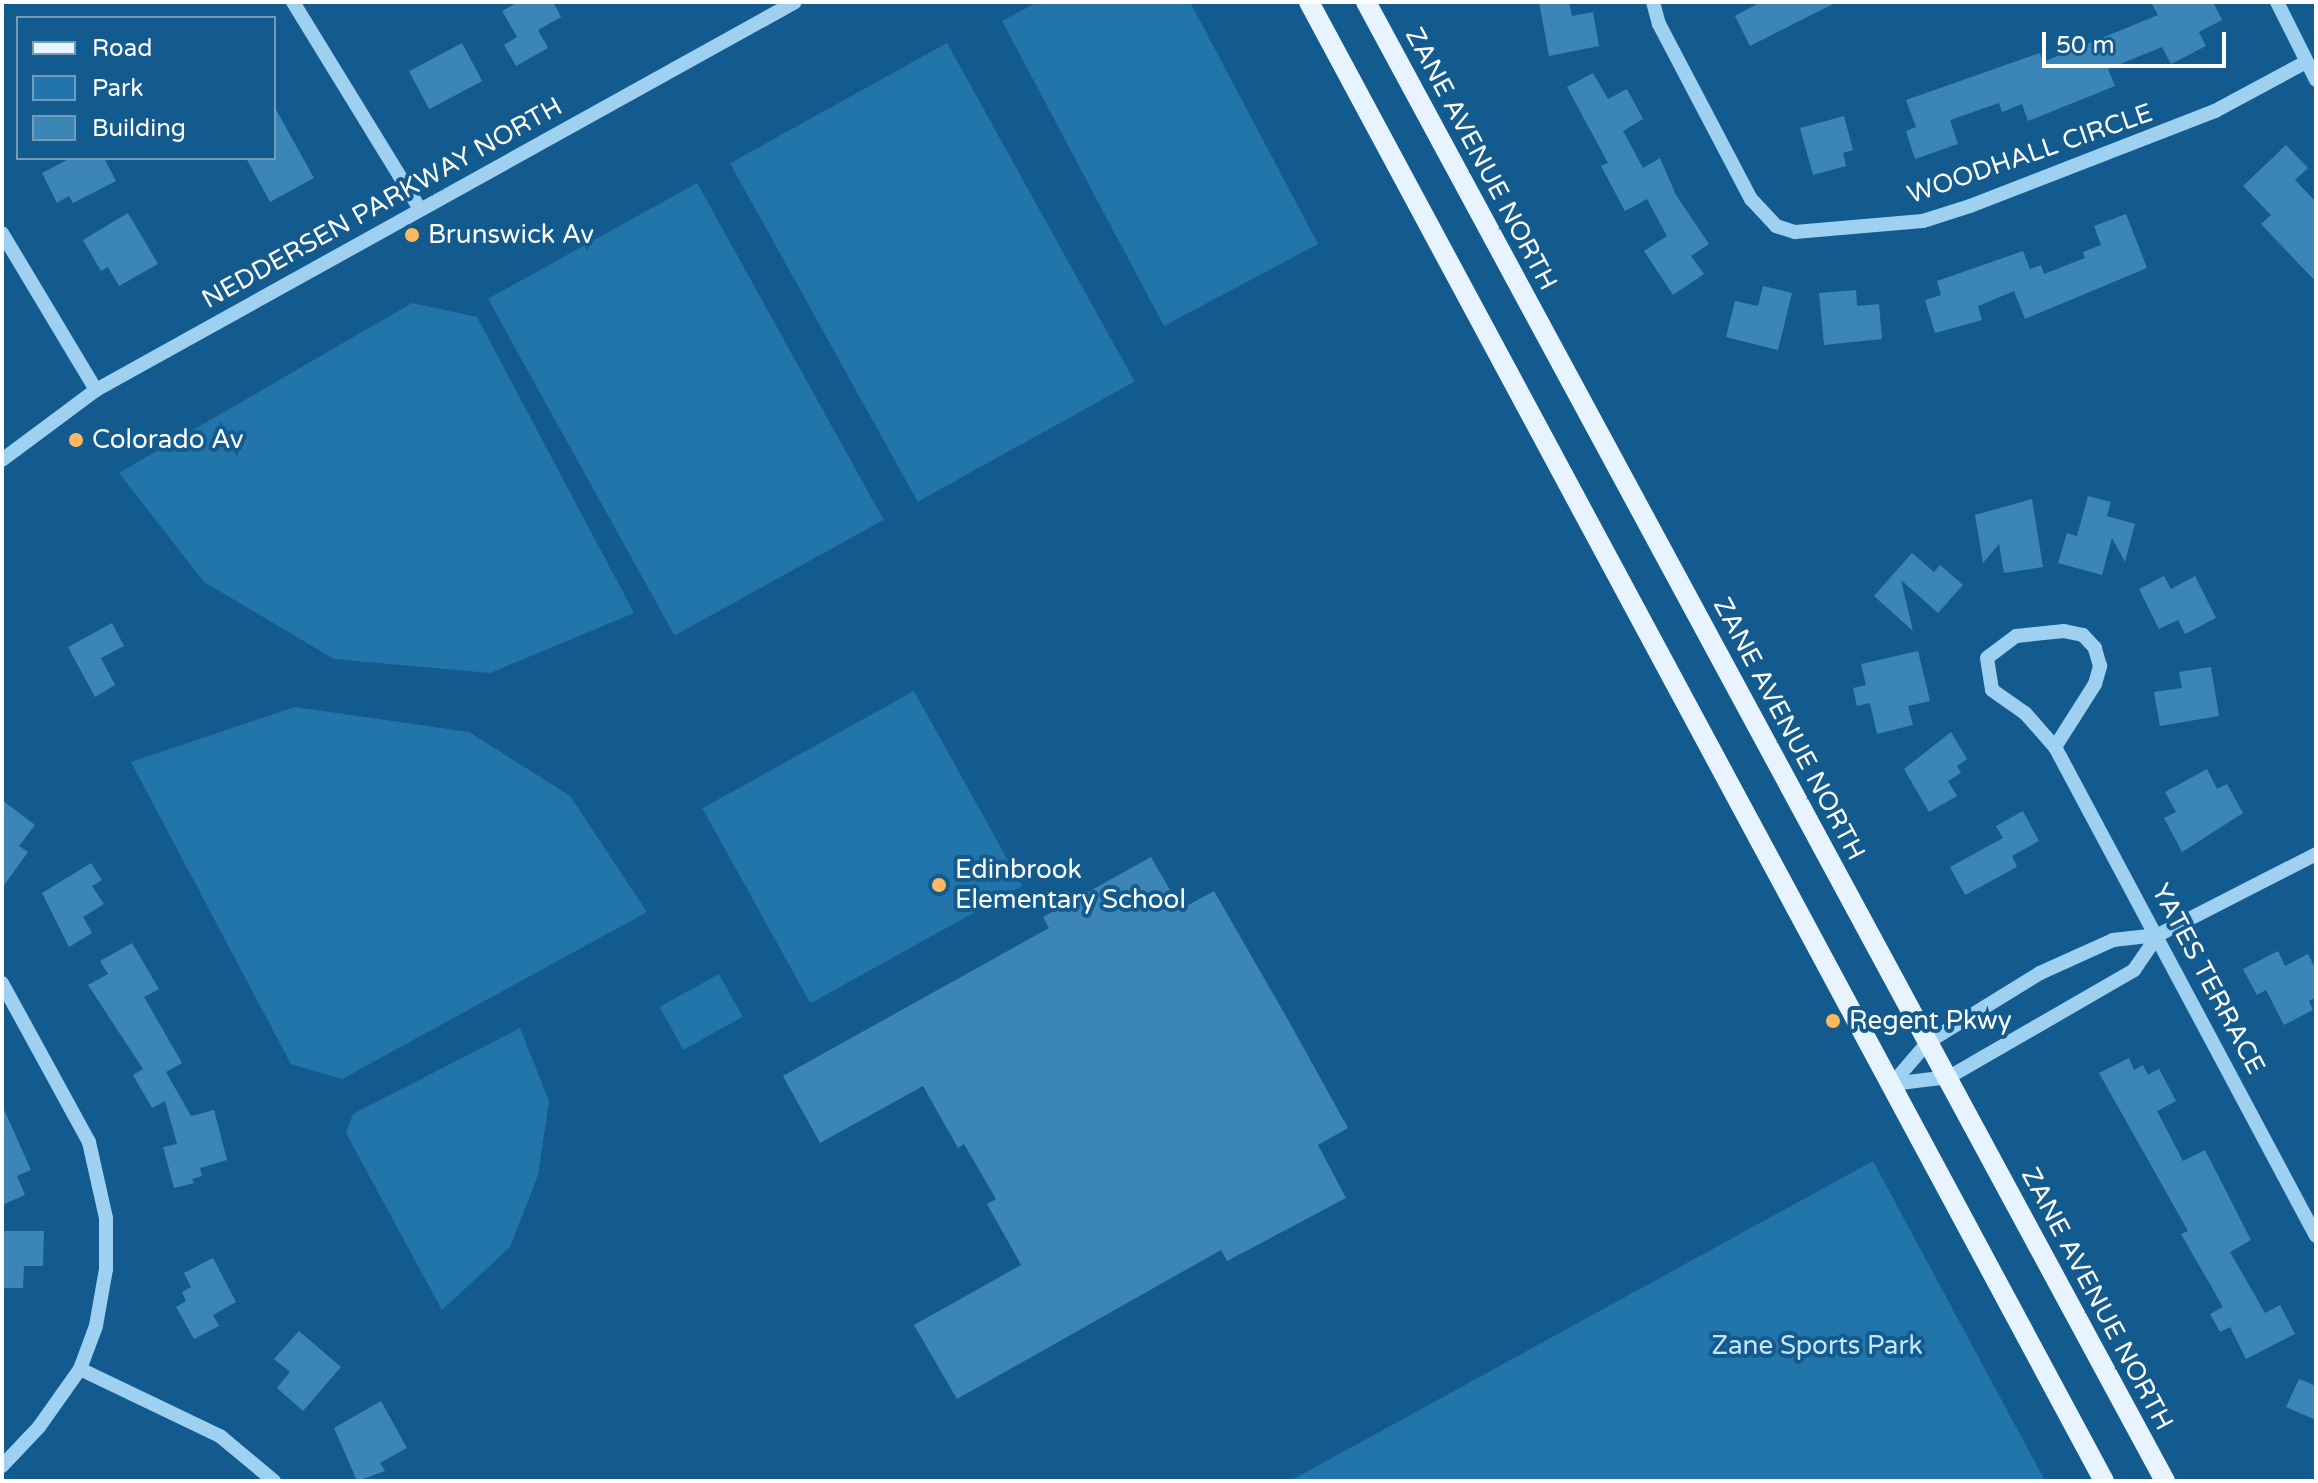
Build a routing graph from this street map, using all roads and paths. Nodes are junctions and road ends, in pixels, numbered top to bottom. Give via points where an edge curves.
1 (293, 2) edge
2 (795, 2) edge
3 (1309, 2) edge
4 (1366, 2) edge
5 (1653, 2) edge
6 (2277, 2) edge
7 (2304, 63) junction
8 (2316, 80) edge
9 (420, 209) junction
10 (2, 233) edge
11 (96, 390) junction
12 (2, 460) edge
13 (2055, 747) junction
14 (2316, 854) edge
15 (2158, 935) junction
16 (2, 983) edge
17 (1928, 1042) junction
18 (1949, 1077) junction
19 (1892, 1084) junction
20 (2316, 1236) edge
21 (80, 1369) junction
22 (2, 1466) edge
23 (274, 1481) edge
24 (2104, 1481) edge
25 (2165, 1481) edge

1 - 9 street
2 - 9 street, NEDDERSEN PARKWAY NORTH
3 - 19 main road
4 - 17 main road, ZANE AVENUE NORTH
5 - 7 street, WOODHALL CIRCLE via 1659,24 1751,199 1776,226 1804,233 1923,221 1970,206 2201,117
6 - 7 street
7 - 8 street
9 - 11 street, NEDDERSEN PARKWAY NORTH
10 - 11 street
11 - 12 street, NEDDERSEN PARKWAY NORTH
13 - 13 street, YATES TERRACE via 2025,713 1992,690 1986,674 1987,658 2016,636 2064,631 2083,635 2095,648 2100,666 2095,684
13 - 15 street, YATES TERRACE
14 - 15 street
15 - 17 street via 2113,940 2040,973
15 - 18 street via 2134,970
15 - 20 street, YATES TERRACE
16 - 21 street via 72,1105 99,1177 106,1269 96,1326
17 - 18 main road, ZANE AVENUE NORTH
17 - 19 street
18 - 19 street
18 - 25 main road, ZANE AVENUE NORTH
19 - 24 main road
21 - 22 street via 39,1427
21 - 23 street via 220,1436

